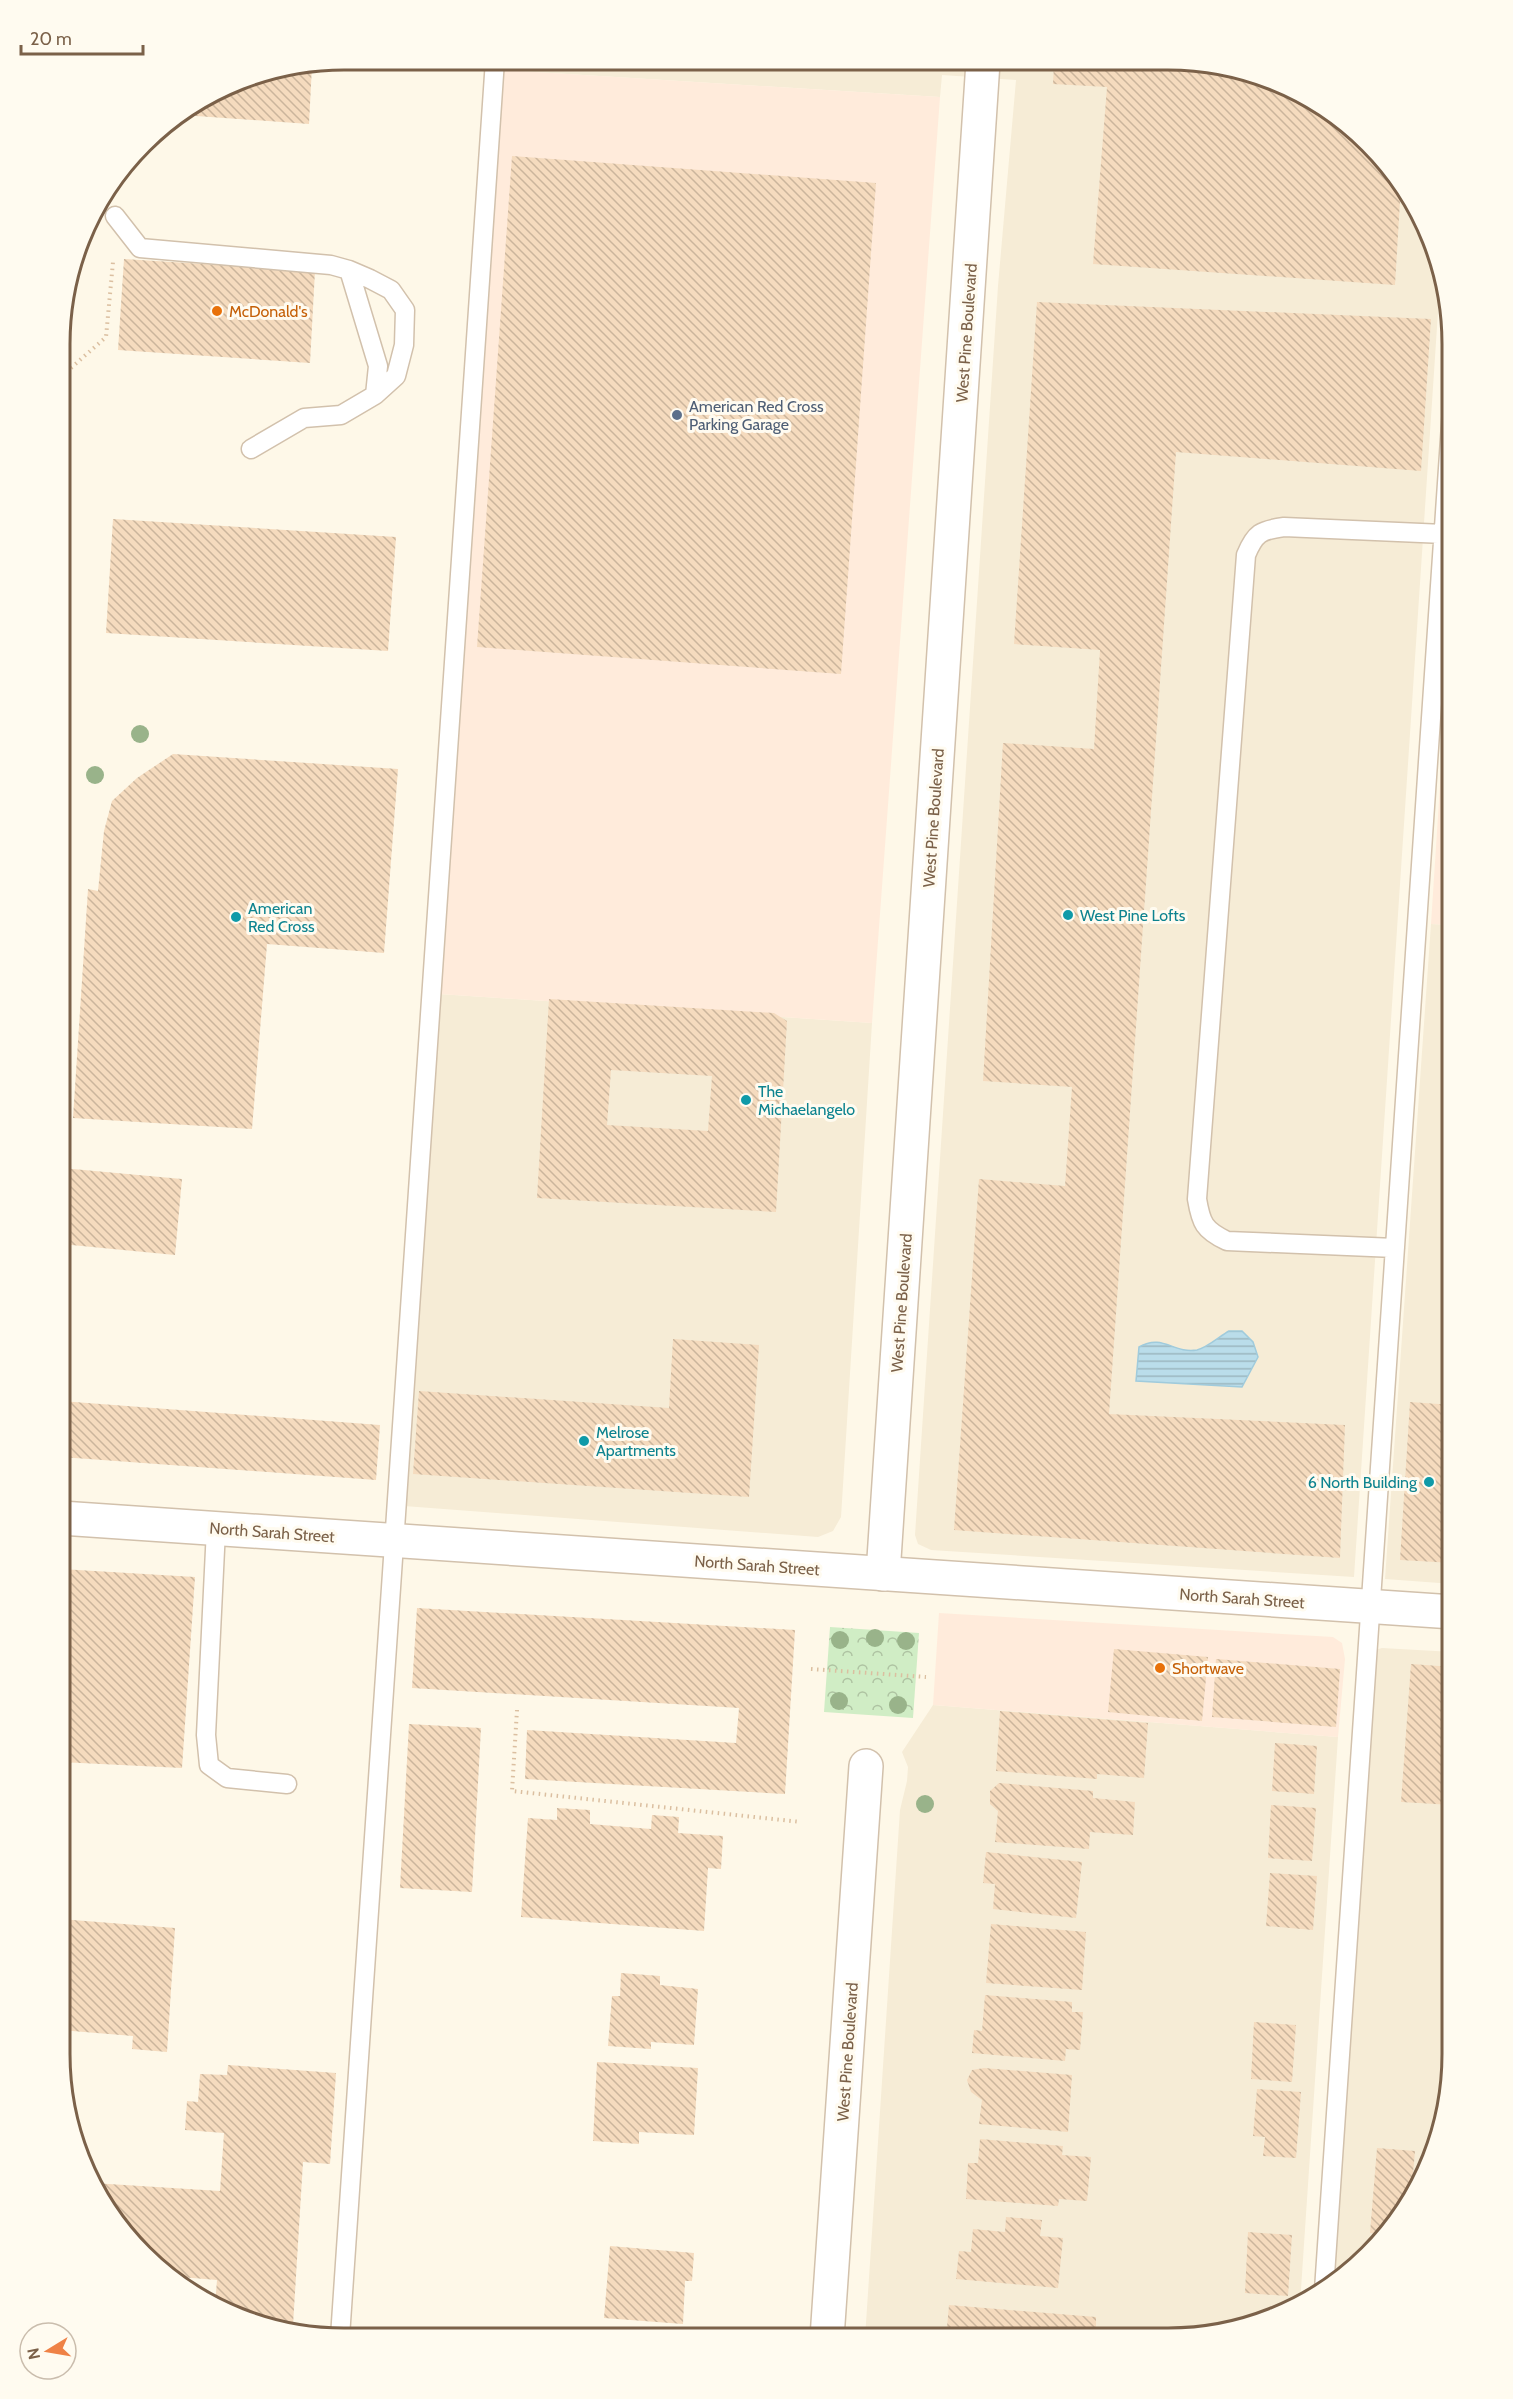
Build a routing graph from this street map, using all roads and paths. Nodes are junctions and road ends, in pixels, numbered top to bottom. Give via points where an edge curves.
1 (494, 70) edge
2 (983, 70) edge
3 (115, 216) dead end
4 (114, 252) dead end
5 (349, 270) junction
6 (70, 369) edge
7 (375, 395) junction
8 (251, 449) dead end
9 (1442, 534) edge
10 (1442, 563) edge
11 (1395, 1248) junction
12 (70, 1519) edge
13 (216, 1529) junction
14 (394, 1541) junction
15 (884, 1574) junction
16 (1370, 1607) junction
17 (1442, 1611) edge
18 (811, 1669) dead end
19 (926, 1677) dead end
20 (517, 1710) dead end
21 (866, 1766) dead end
22 (287, 1784) dead end
23 (801, 1822) dead end
24 (1325, 2279) edge
25 (341, 2328) edge
26 (828, 2328) edge

1 - 14 lane
2 - 15 street, West Pine Boulevard
3 - 5 lane via 140,248 331,265
4 - 6 path via 106,337
5 - 7 lane via 378,366
5 - 7 lane via 391,290 405,310 404,345 396,376
7 - 8 lane via 340,415 304,417
9 - 11 lane via 1284,526 1264,530 1252,540 1246,555 1197,1199 1201,1220 1211,1233 1227,1241
10 - 11 lane
11 - 16 lane
12 - 13 street, North Sarah Street
13 - 14 street, North Sarah Street
13 - 22 lane via 206,1735 209,1765 227,1778
14 - 15 street, North Sarah Street
14 - 25 lane
15 - 16 street, North Sarah Street
16 - 17 street, North Sarah Street
16 - 24 lane
18 - 19 path
20 - 23 path via 512,1791
21 - 26 street, West Pine Boulevard

